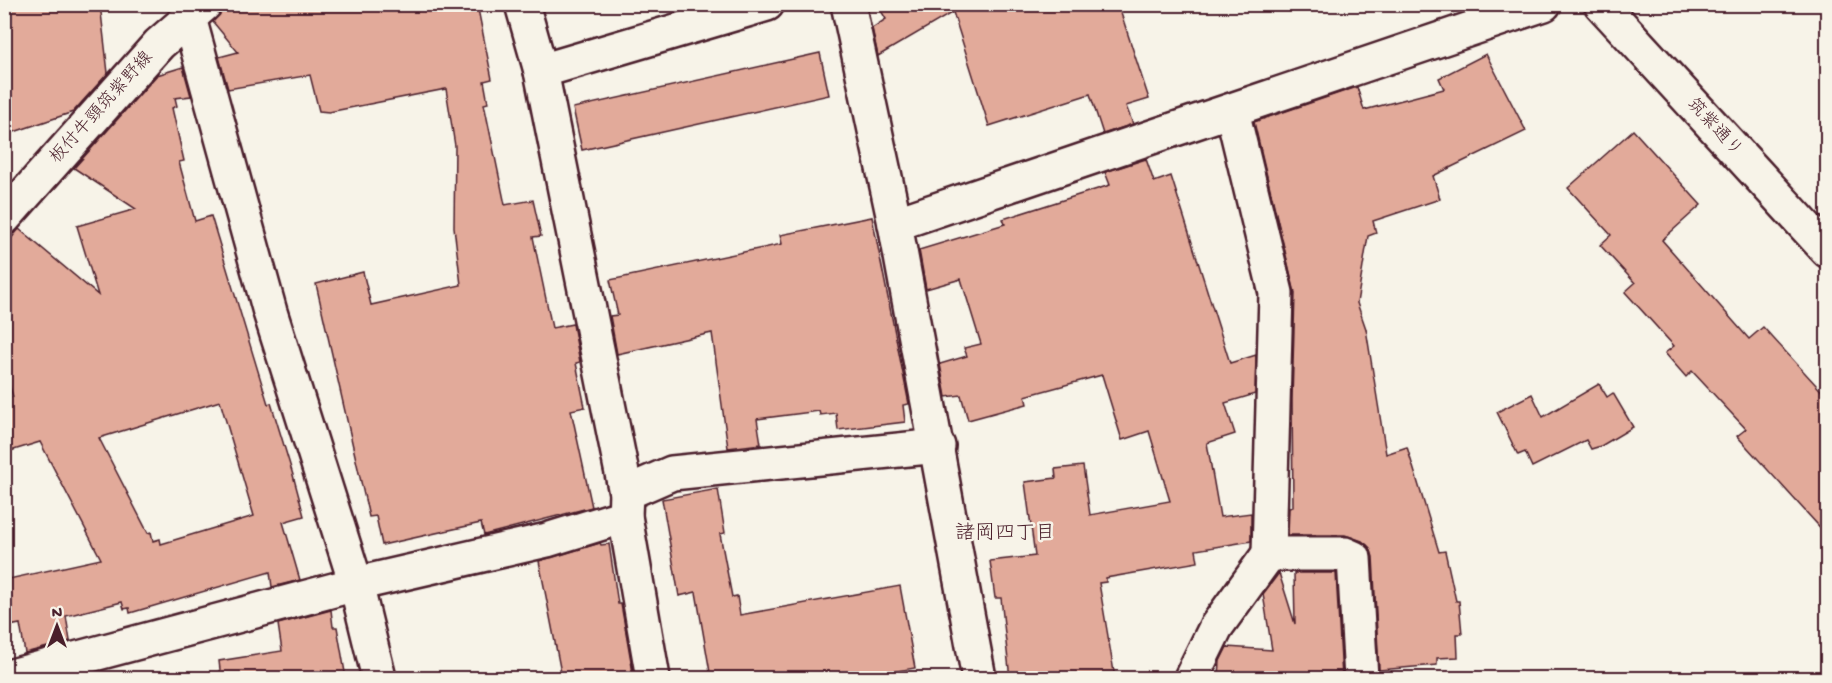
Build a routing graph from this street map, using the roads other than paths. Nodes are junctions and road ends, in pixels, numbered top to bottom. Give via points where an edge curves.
1 (522, 4) edge
2 (767, 4) edge
3 (848, 4) edge
4 (1544, 4) edge
5 (1601, 4) edge
6 (193, 9) edge
7 (541, 71) junction
8 (1232, 111) junction
9 (4, 218) edge
10 (895, 224) junction
11 (1827, 251) edge
12 (938, 446) junction
13 (625, 505) junction
14 (1269, 554) junction
15 (356, 584) junction
16 (4, 678) edge
17 (379, 678) edge
18 (653, 678) edge
19 (980, 678) edge
20 (1191, 678) edge
21 (1361, 678) edge

1 - 7 street
2 - 7 street
3 - 10 street
4 - 8 street
5 - 11 street, 筑紫通り
6 - 9 street, 板付牛頸筑紫野線
6 - 15 street via 270,312
7 - 13 street
8 - 10 street
8 - 14 street via 1276,293
10 - 12 street
12 - 13 street via 672,473
12 - 19 street
13 - 15 street via 547,540
13 - 18 street
14 - 20 street via 1216,627
14 - 21 street via 1345,554 1354,558
15 - 16 street
15 - 17 street

